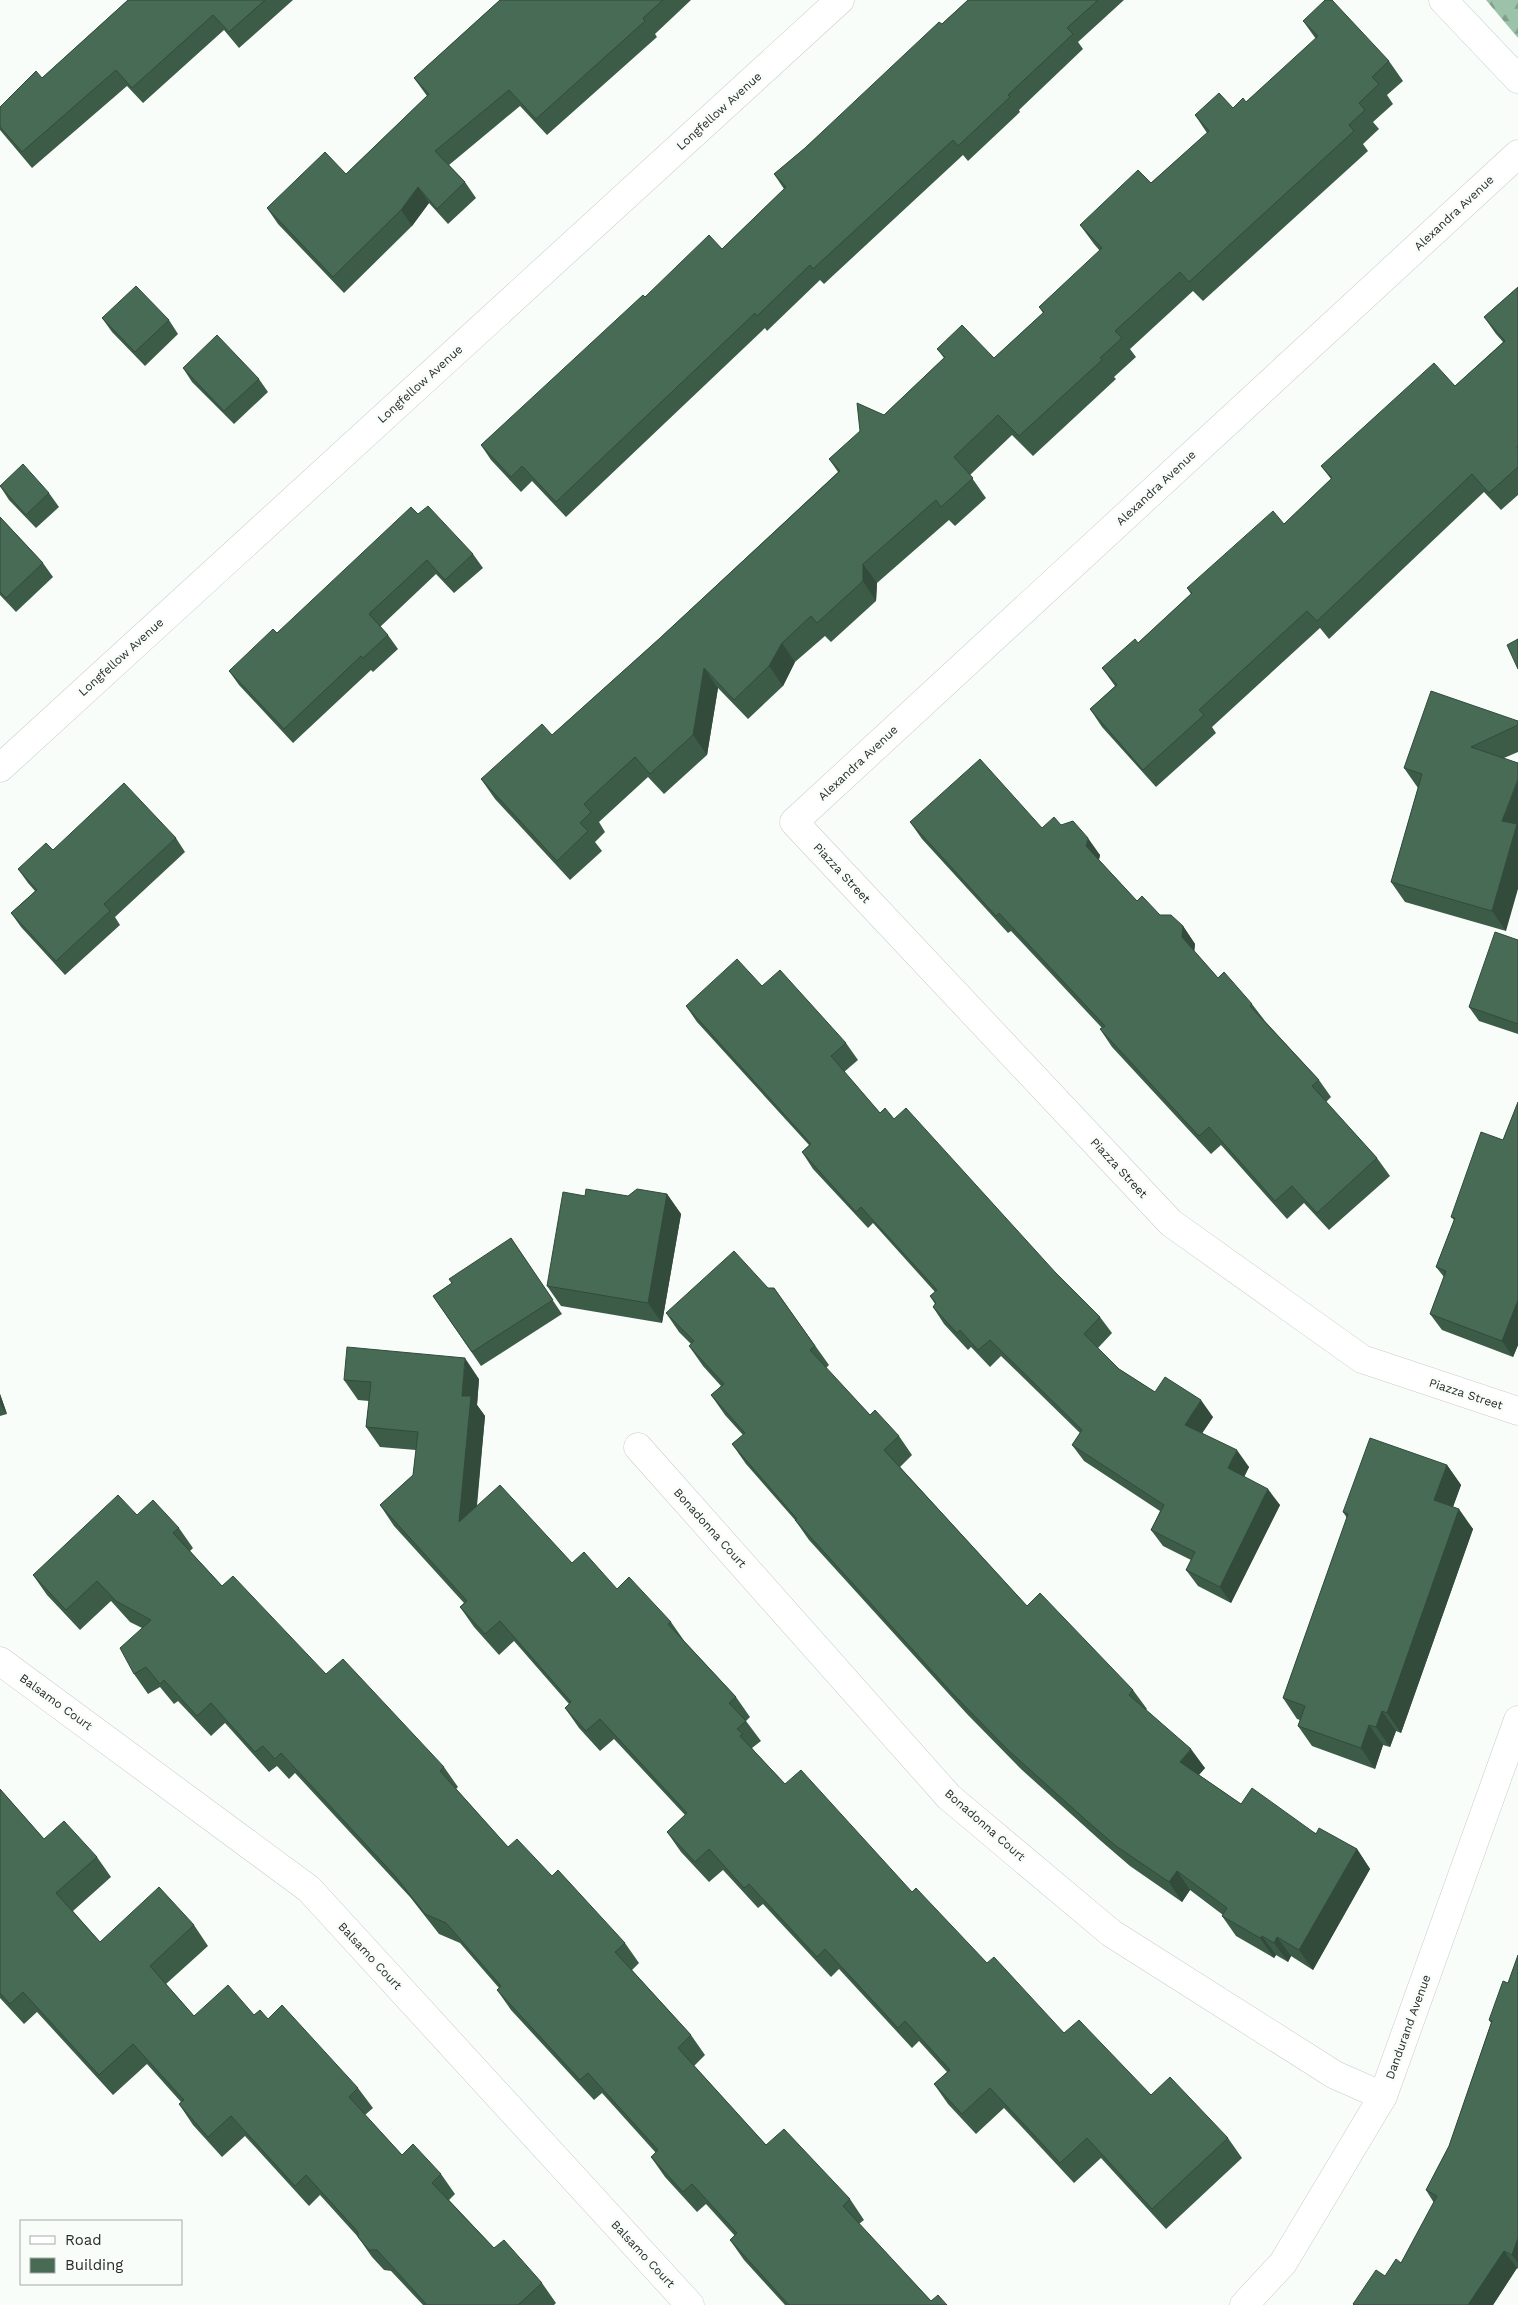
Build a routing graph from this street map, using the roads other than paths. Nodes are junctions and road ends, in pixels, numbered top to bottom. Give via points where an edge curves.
1 (840, 0) edge
2 (1443, 0) edge
3 (1518, 79) edge
4 (1518, 154) edge
5 (0, 768) edge
6 (794, 822) joint
7 (1518, 1411) edge
8 (638, 1447) dead end
9 (0, 1661) edge
10 (1518, 1720) edge
11 (1383, 2096) junction
12 (690, 2305) edge
13 (1244, 2305) edge

1 - 5 street, Longfellow Avenue
2 - 3 street
4 - 6 street, Alexandra Avenue
6 - 7 street, Piazza Street via 1171,1223 1362,1360
8 - 11 street, Bonadonna Court via 949,1797 1111,1933 1335,2075
9 - 12 street, Balsamo Court via 309,1889
10 - 11 street, Dandurand Avenue
11 - 13 street, Dandurand Avenue via 1283,2262

